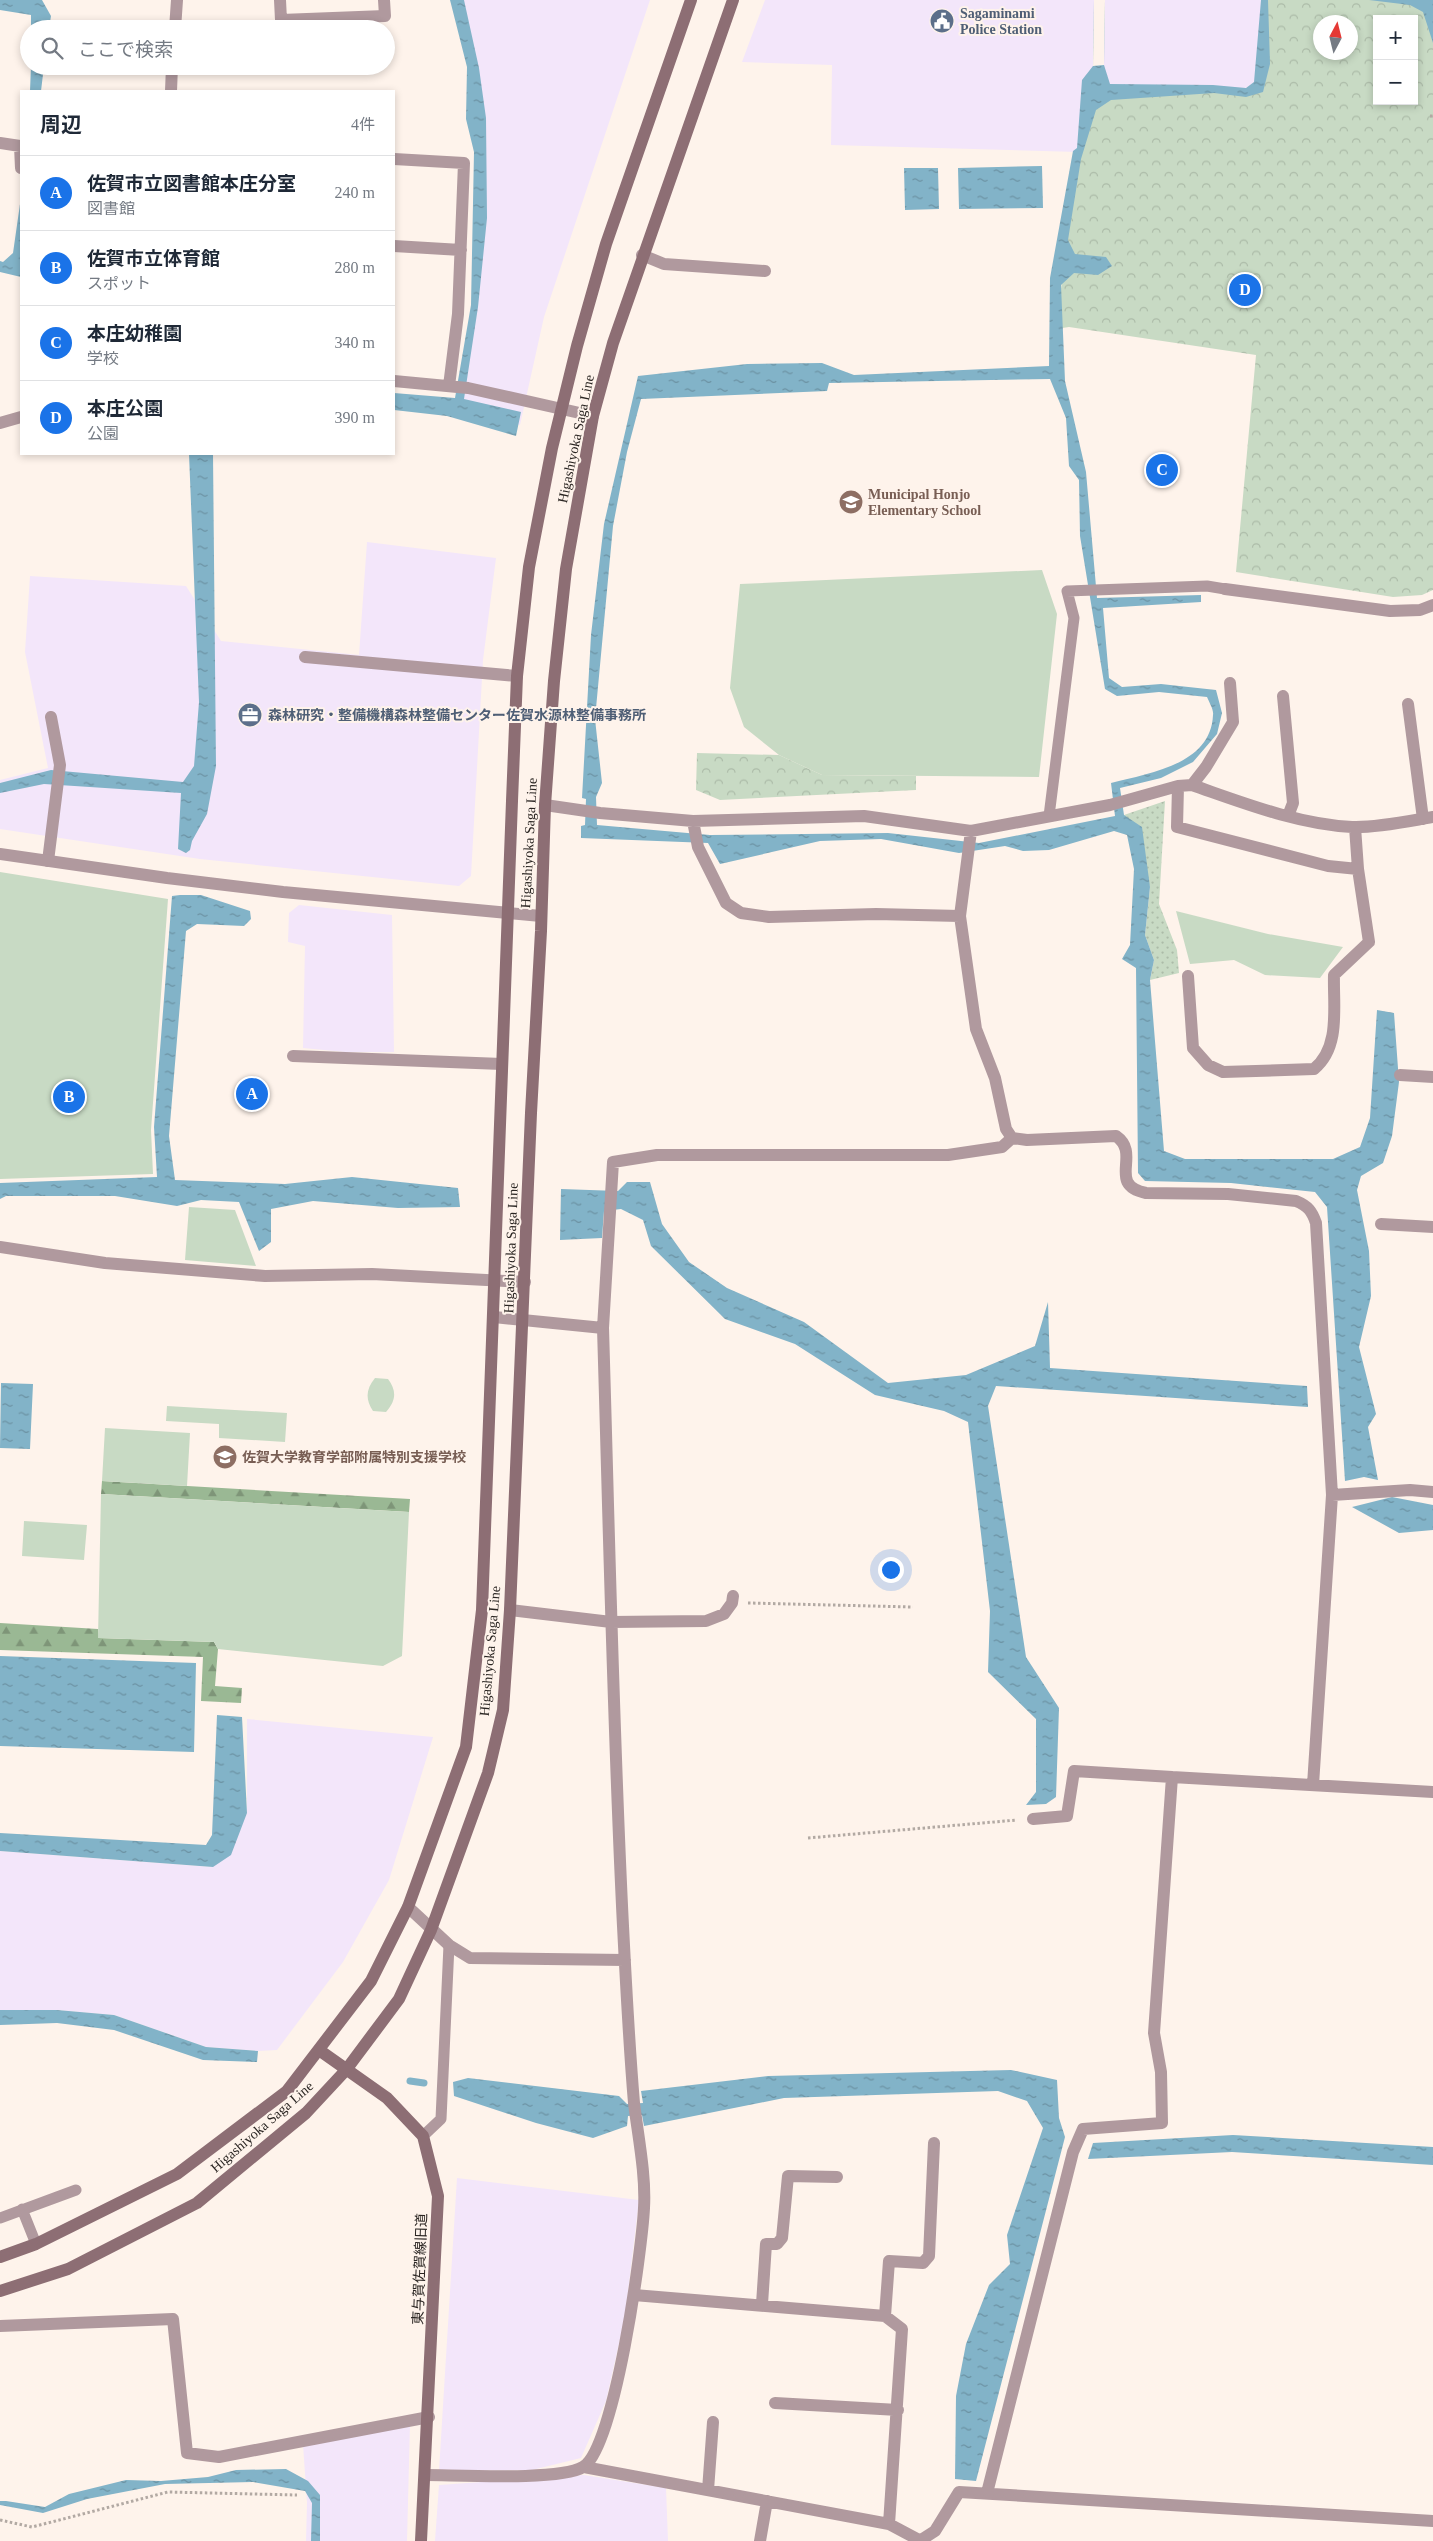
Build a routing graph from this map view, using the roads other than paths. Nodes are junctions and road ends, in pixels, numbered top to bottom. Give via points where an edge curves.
1 (177, 0) edge
2 (280, 0) edge
3 (384, 0) edge
4 (691, 0) edge
5 (732, 0) edge
6 (176, 20) edge
7 (172, 75) edge
8 (171, 90) edge
9 (0, 142) edge
10 (20, 146) edge
11 (395, 159) edge
12 (395, 246) edge
13 (460, 250) junction
14 (642, 256) junction
15 (766, 271) dead end
16 (395, 381) edge
17 (449, 386) junction
18 (562, 408) junction
19 (593, 416) junction
20 (20, 417) edge
21 (0, 423) edge
22 (1225, 590) joint
23 (1433, 605) edge
24 (305, 658) dead end
25 (518, 676) junction
26 (1230, 683) dead end
27 (1283, 696) dead end
28 (1408, 704) dead end
29 (51, 717) dead end
30 (1192, 785) junction
31 (1178, 786) junction
32 (545, 805) junction
33 (1049, 816) junction
34 (1288, 816) junction
35 (1428, 818) edge
36 (694, 825) junction
37 (1355, 827) junction
38 (970, 835) junction
39 (0, 854) edge
40 (48, 861) junction
41 (1358, 869) junction
42 (508, 913) junction
43 (541, 916) junction
44 (960, 916) junction
45 (1188, 976) dead end
46 (293, 1056) dead end
47 (502, 1064) junction
48 (1400, 1075) dead end
49 (1433, 1077) edge
50 (1012, 1138) junction
51 (1381, 1224) dead end
52 (1433, 1227) edge
53 (0, 1247) edge
54 (496, 1280) junction
55 (525, 1282) junction
56 (494, 1317) junction
57 (523, 1320) junction
58 (603, 1328) junction
59 (1433, 1492) edge
60 (1332, 1495) junction
61 (733, 1600) road end
62 (510, 1610) junction
63 (611, 1622) junction
64 (1172, 1777) junction
65 (1313, 1785) junction
66 (1433, 1792) edge
67 (1033, 1819) road end
68 (408, 1907) junction
69 (431, 1930) junction
70 (449, 1945) junction
71 (625, 1960) junction
72 (318, 2050) junction
73 (346, 2070) junction
74 (423, 2136) junction
75 (934, 2143) dead end
76 (837, 2177) dead end
77 (76, 2190) dead end
78 (22, 2209) junction
79 (0, 2218) edge
80 (36, 2244) junction
81 (0, 2257) edge
82 (0, 2291) edge
83 (634, 2295) junction
84 (762, 2304) junction
85 (885, 2316) junction
86 (0, 2326) edge
87 (775, 2402) dead end
88 (898, 2410) junction
89 (429, 2417) junction
90 (713, 2422) dead end
91 (584, 2467) junction
92 (426, 2475) junction
93 (708, 2490) junction
94 (987, 2493) junction
95 (767, 2501) junction
96 (1433, 2521) edge
97 (889, 2524) junction
98 (921, 2540) edge
99 (422, 2541) edge
100 (760, 2541) edge

1 - 6 street
2 - 3 street via 281,20 385,16
4 - 18 main road, Higashiyoka Saga Line via 606,244
5 - 14 main road, Higashiyoka Saga Line
7 - 8 street
9 - 10 street
11 - 13 street via 464,163
12 - 13 street
13 - 17 street via 458,314
14 - 15 street via 664,264
14 - 19 main road, Higashiyoka Saga Line
16 - 17 street
17 - 18 street
18 - 19 street
18 - 25 main road, Higashiyoka Saga Line via 529,566
19 - 32 main road, Higashiyoka Saga Line via 566,569
20 - 21 street
22 - 23 street via 1390,611 1420,610
22 - 33 lane via 1207,586 1067,591 1074,618
24 - 25 street
25 - 42 main road, Higashiyoka Saga Line
26 - 30 street via 1232,722
27 - 34 street via 1293,803
28 - 35 street
29 - 40 street via 60,765
30 - 31 street
30 - 34 street
31 - 33 street via 1110,805
31 - 41 street via 1178,827 1328,866
32 - 36 street
32 - 43 main road, Higashiyoka Saga Line
33 - 38 street
34 - 37 street
35 - 37 street
36 - 38 street via 864,816
36 - 44 street via 698,847 726,903 741,913 769,917
37 - 41 street
38 - 44 street
39 - 40 street
40 - 42 street via 283,892
41 - 45 street via 1370,942 1334,975 1333,1041 1325,1060 1314,1069 1223,1072 1208,1065 1193,1048
42 - 43 street
42 - 47 main road, Higashiyoka Saga Line
43 - 55 main road, Higashiyoka Saga Line
44 - 50 street via 976,1029 995,1078 1006,1129
46 - 47 street
47 - 54 main road, Higashiyoka Saga Line
48 - 49 street
50 - 58 street via 1002,1147 948,1154 657,1154 613,1162
50 - 60 street via 1116,1136 1126,1150 1125,1178 1133,1190 1296,1201 1312,1211 1316,1223
51 - 52 street
53 - 54 street via 105,1263 265,1276 372,1274
54 - 55 street
54 - 56 main road, Higashiyoka Saga Line
55 - 57 main road, Higashiyoka Saga Line
56 - 57 street
56 - 68 main road, Higashiyoka Saga Line via 482,1610 466,1747
57 - 58 street
57 - 62 main road, Higashiyoka Saga Line
58 - 63 street
59 - 60 street via 1410,1490
60 - 65 street
61 - 63 street via 724,1614 706,1621
62 - 63 street
62 - 69 main road, Higashiyoka Saga Line via 503,1710 490,1764
63 - 71 street
64 - 65 street
64 - 67 street via 1074,1771 1067,1816
64 - 94 street via 1154,2033 1161,2072 1162,2123 1083,2129 1073,2152
65 - 66 street
68 - 69 street
68 - 72 main road, Higashiyoka Saga Line via 370,1981
69 - 70 street
69 - 73 main road, Higashiyoka Saga Line via 399,1999
70 - 71 street via 470,1958
70 - 74 lane via 441,2119
71 - 83 street via 644,2205
72 - 73 main road, 東与賀佐賀線旧道
72 - 80 main road, Higashiyoka Saga Line via 287,2091 177,2174
73 - 74 main road, 東与賀佐賀線旧道 via 387,2098
73 - 82 main road, Higashiyoka Saga Line via 306,2112 197,2203 68,2269
74 - 89 main road, 東与賀佐賀線旧道 via 438,2196
75 - 85 street via 929,2256 923,2263 889,2261
76 - 84 street via 788,2176 782,2238 777,2244 766,2244
77 - 78 lane
78 - 79 lane
78 - 80 lane
80 - 81 main road, Higashiyoka Saga Line
83 - 84 street
83 - 91 street via 612,2401 593,2455
84 - 85 street
85 - 88 street via 902,2329
86 - 89 street via 173,2319 186,2453 219,2457
87 - 88 street
88 - 97 street
89 - 92 main road, 東与賀佐賀線旧道
90 - 93 street
91 - 92 street via 530,2476
91 - 93 street
92 - 99 main road, 東与賀佐賀線旧道
93 - 95 street
94 - 96 street
94 - 98 street via 959,2492 935,2531
95 - 97 street
95 - 100 street
97 - 98 street

